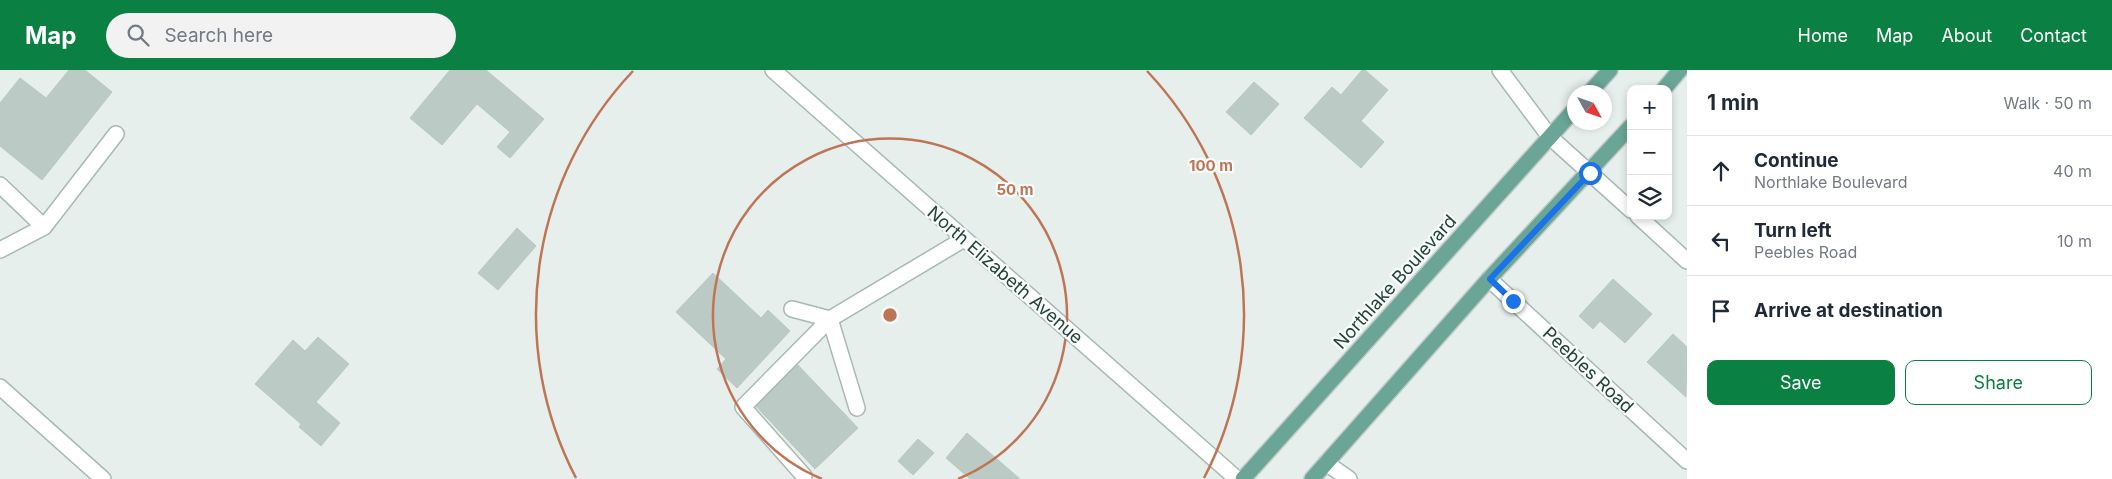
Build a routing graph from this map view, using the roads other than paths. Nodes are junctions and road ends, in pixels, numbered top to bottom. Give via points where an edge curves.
1 (773, 70) edge
2 (1500, 70) edge
3 (1610, 70) edge
4 (1680, 70) edge
5 (1596, 85) edge
6 (1667, 85) edge
7 (1567, 118) edge
8 (1628, 130) edge
9 (116, 134) dead end
10 (1550, 137) junction
11 (1590, 173) junction
12 (0, 185) edge
13 (1627, 206) edge
14 (1642, 220) edge
15 (44, 228) junction
16 (964, 239) junction
17 (0, 250) edge
18 (1687, 261) edge
19 (1490, 279) junction
20 (792, 309) dead end
21 (830, 319) junction
22 (0, 387) edge
23 (857, 408) dead end
24 (1687, 461) edge
25 (1326, 463) junction
26 (804, 476) dead end
27 (103, 479) edge
28 (1237, 479) edge
29 (1243, 479) edge
30 (1312, 479) edge
31 (1349, 479) edge

1 - 16 street, North Elizabeth Avenue
2 - 10 street
3 - 5 main road
4 - 6 main road
7 - 10 main road, Northlake Boulevard
8 - 11 main road
9 - 15 street
10 - 11 street
10 - 29 main road, Northlake Boulevard
11 - 13 street
11 - 19 main road
12 - 15 street
14 - 18 street
15 - 17 street
16 - 21 street
16 - 28 street, North Elizabeth Avenue
19 - 24 street, Peebles Road
19 - 25 main road
20 - 21 street
21 - 23 street
21 - 26 street via 743,407
22 - 27 street
25 - 30 main road
25 - 31 street

